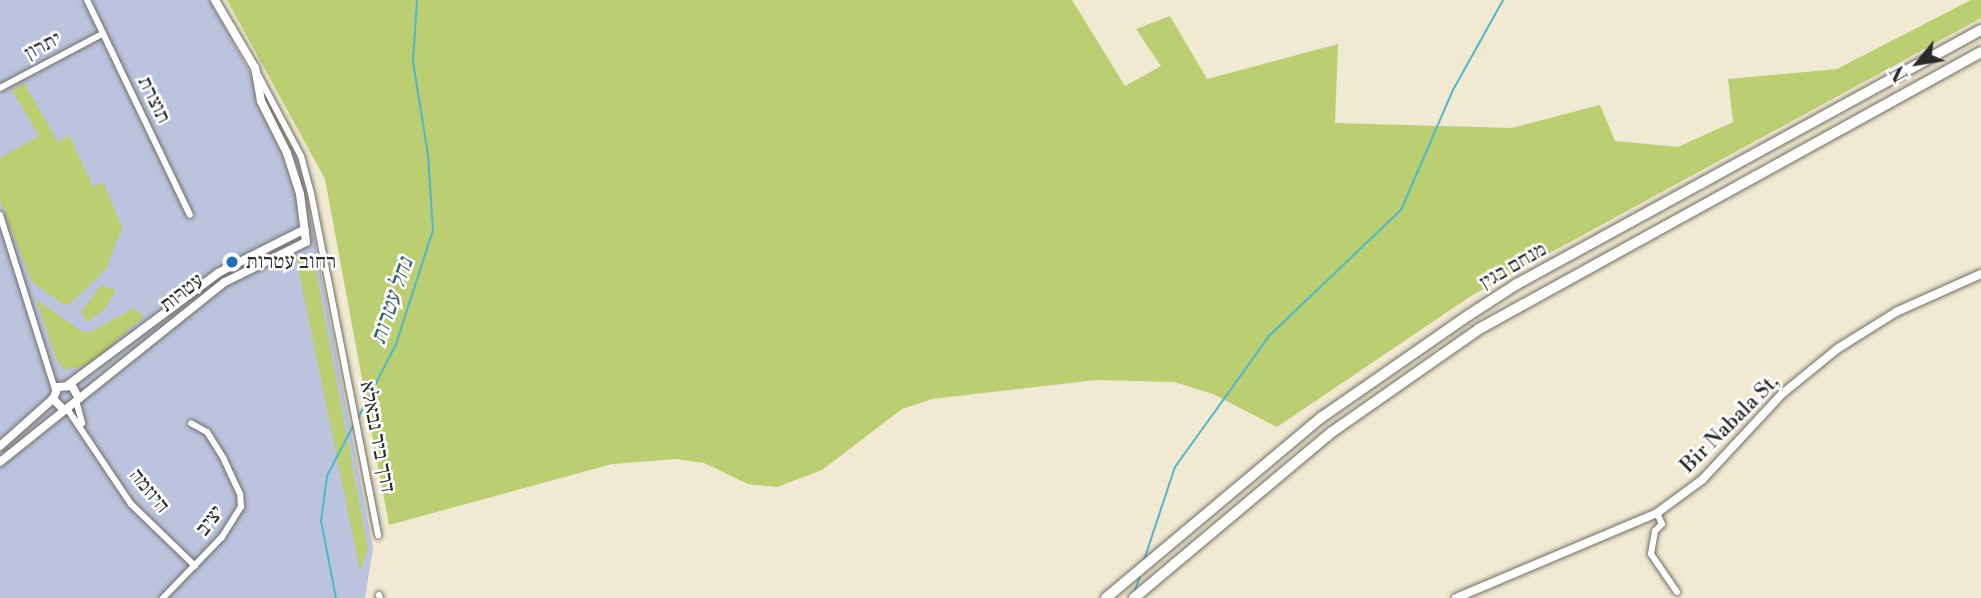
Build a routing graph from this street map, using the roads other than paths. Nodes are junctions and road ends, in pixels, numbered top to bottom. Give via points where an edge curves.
1 (87, 0) edge
2 (215, 0) edge
3 (1981, 30) edge
4 (102, 34) junction
5 (1981, 52) edge
6 (255, 68) junction
7 (0, 88) edge
8 (0, 215) edge
9 (190, 215) dead end
10 (305, 229) junction
11 (1981, 274) edge
12 (51, 371) junction
13 (66, 384) junction
14 (55, 389) junction
15 (53, 399) junction
16 (77, 400) junction
17 (66, 410) junction
18 (191, 424) dead end
19 (86, 431) junction
20 (0, 446) edge
21 (0, 462) edge
22 (1657, 513) junction
23 (378, 535) dead end
24 (195, 566) junction
25 (1677, 592) dead end
26 (163, 598) edge
27 (1106, 598) edge
28 (1133, 598) edge
29 (1456, 598) edge

1 - 4 street, תוצרת
2 - 6 street
3 - 27 highway, מנחם בגין via 1517,284 1469,315 1322,417
4 - 7 street, יתרון
4 - 9 street, תוצרת
5 - 28 highway, מנחם בגין via 1479,329 1332,432
6 - 10 street via 261,101 287,153 300,194
6 - 23 street, דרך ביר נבאלא via 301,156 311,193
8 - 12 street
10 - 13 street, עטרות via 218,273
10 - 16 street, עטרות via 302,246 271,255 225,282
11 - 22 street, Bir Nabala St, via 1896,312 1837,349 1782,394 1702,480
12 - 13 street
12 - 14 street
13 - 14 street, עטרות
13 - 16 street
14 - 15 street
15 - 17 street
15 - 20 street
16 - 17 street
16 - 19 street, היוזמה
17 - 19 street, היוזמה
17 - 21 street
18 - 24 street, יציב via 211,438 241,501 232,526
19 - 24 street, היוזמה via 131,504
22 - 25 street via 1662,524 1655,531 1651,554
22 - 29 street, Bir Nabala St,
24 - 26 street, יציב

